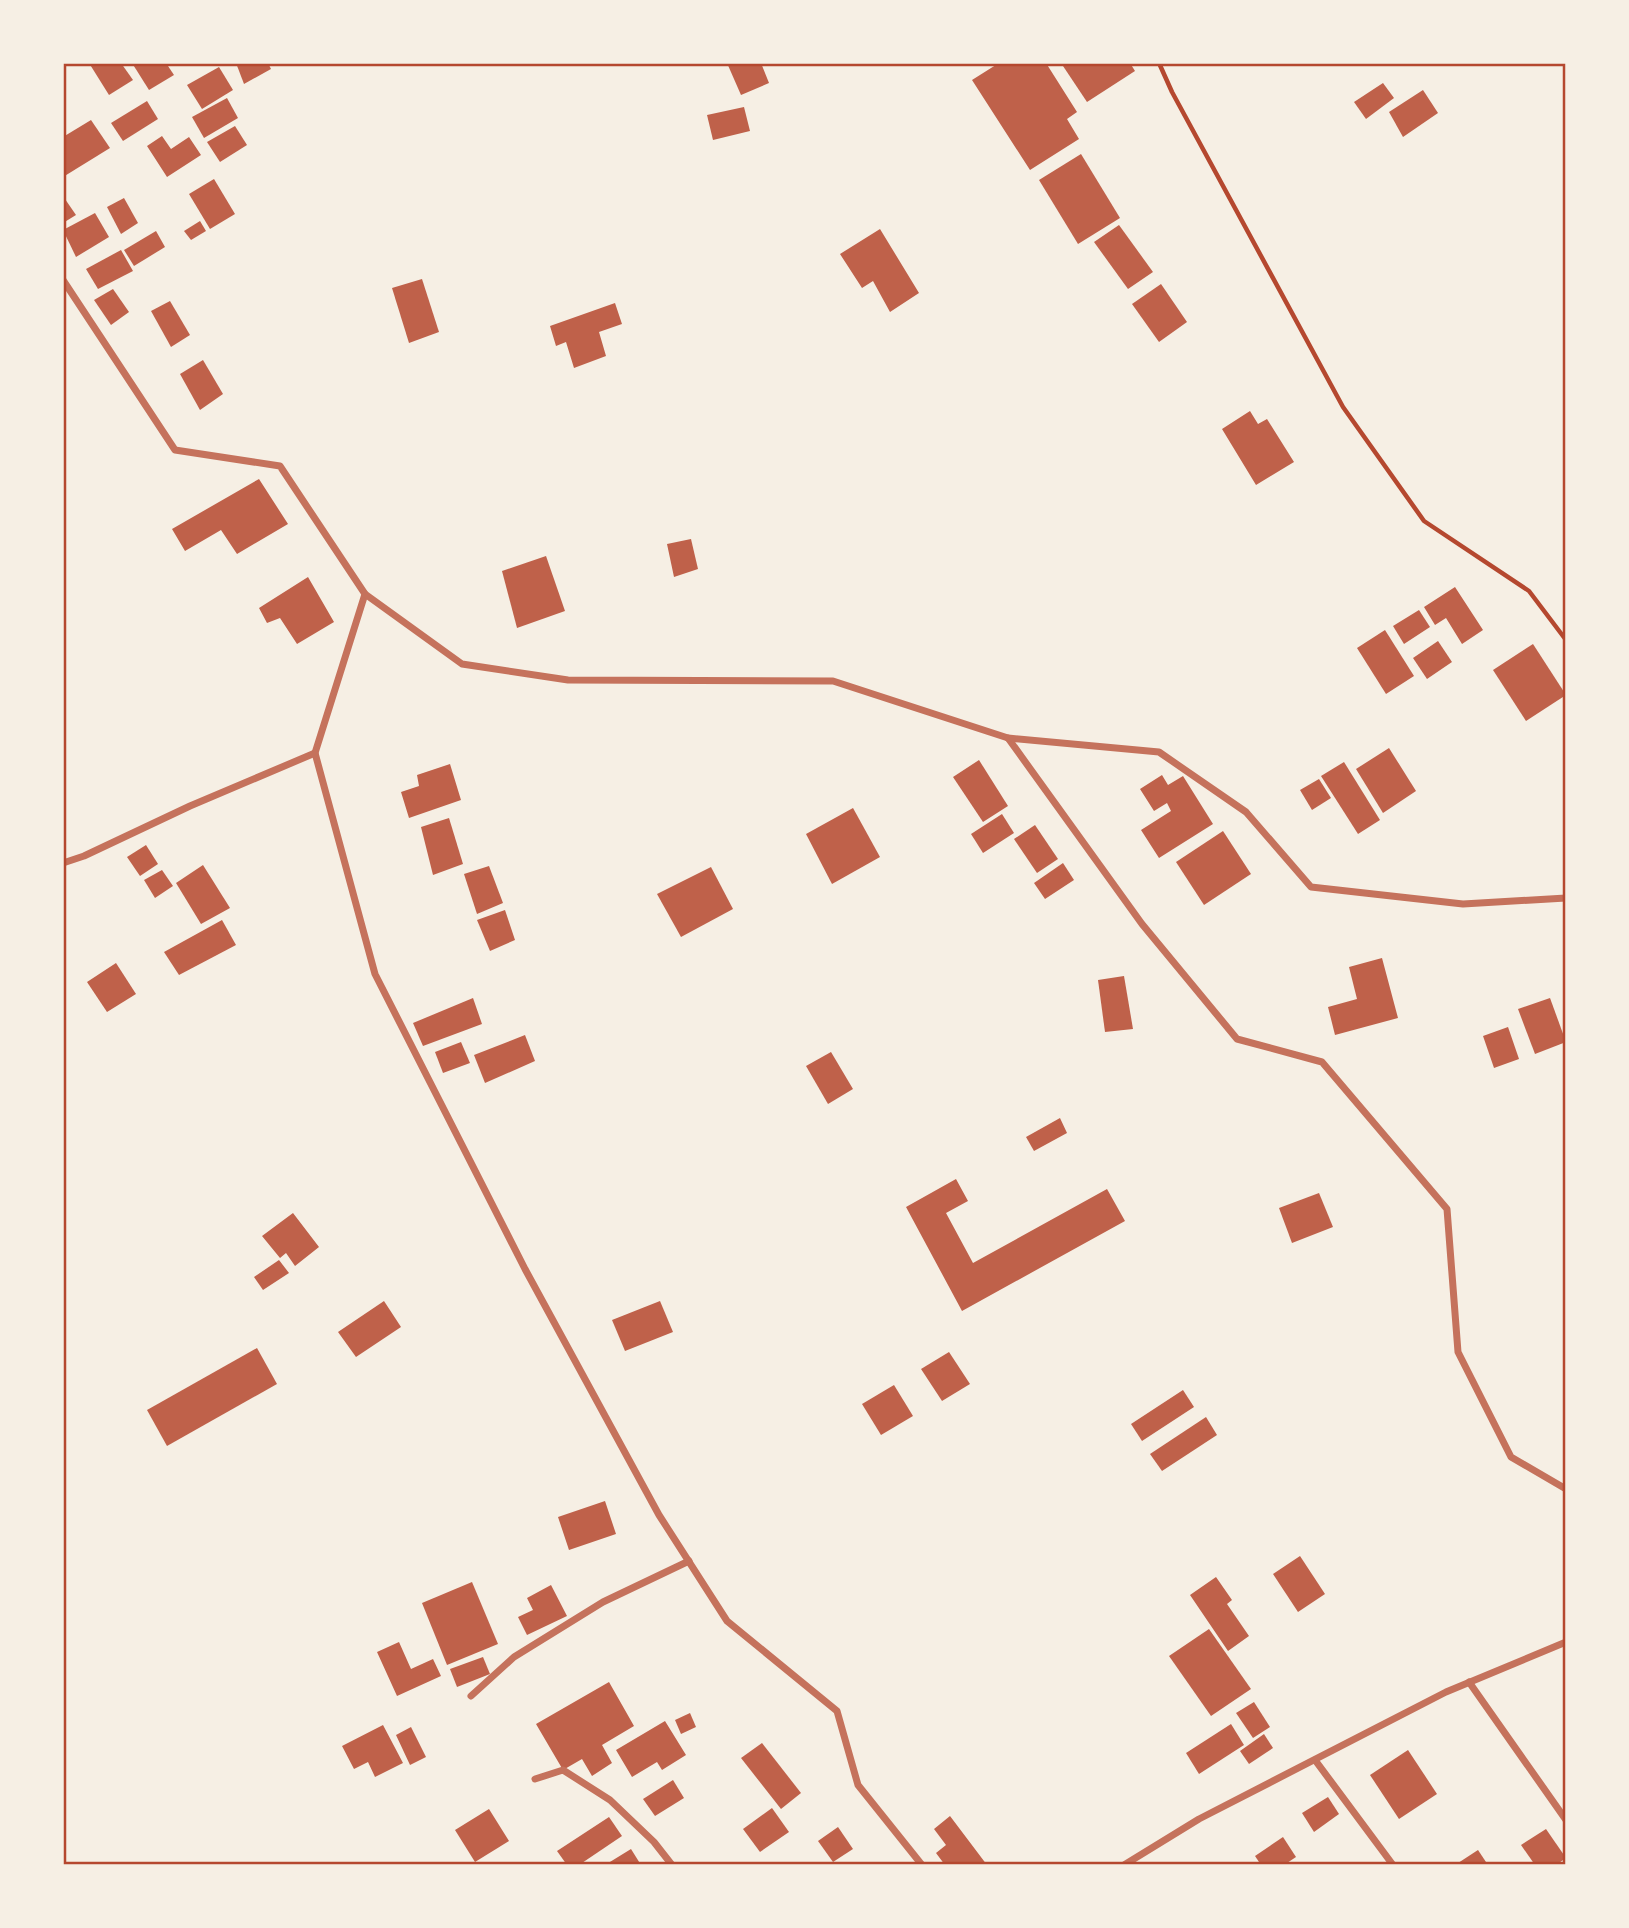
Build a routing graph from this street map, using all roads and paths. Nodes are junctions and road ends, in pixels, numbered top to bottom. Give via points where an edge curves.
1 (1158, 63) edge
2 (63, 280) edge
3 (365, 594) junction
4 (1566, 640) edge
5 (1009, 738) junction
6 (316, 753) junction
7 (63, 863) edge
8 (1566, 898) edge
9 (1566, 1489) edge
10 (689, 1561) junction
11 (1566, 1642) edge
12 (1469, 1682) junction
13 (471, 1696) dead end
14 (1315, 1760) junction
15 (535, 1779) dead end
16 (1566, 1819) edge
17 (672, 1865) edge
18 (922, 1865) edge
19 (1124, 1865) edge
20 (1393, 1865) edge

1 - 4 path via 1343,407 1424,521 1529,590
2 - 3 street via 176,450 280,466
3 - 5 street via 462,664 568,680 833,681
3 - 6 street
5 - 8 street via 1159,752 1246,812 1311,887 1463,904
5 - 9 street via 1142,925 1237,1039 1322,1062 1447,1209 1458,1352 1511,1457
6 - 7 street
6 - 10 street via 375,974 525,1269 659,1515
10 - 13 street via 603,1602 514,1657
10 - 18 street via 727,1621 837,1711 858,1785
11 - 12 street
12 - 14 street
12 - 16 street
14 - 19 street via 1199,1819
14 - 20 street
15 - 17 street via 563,1770 610,1800

